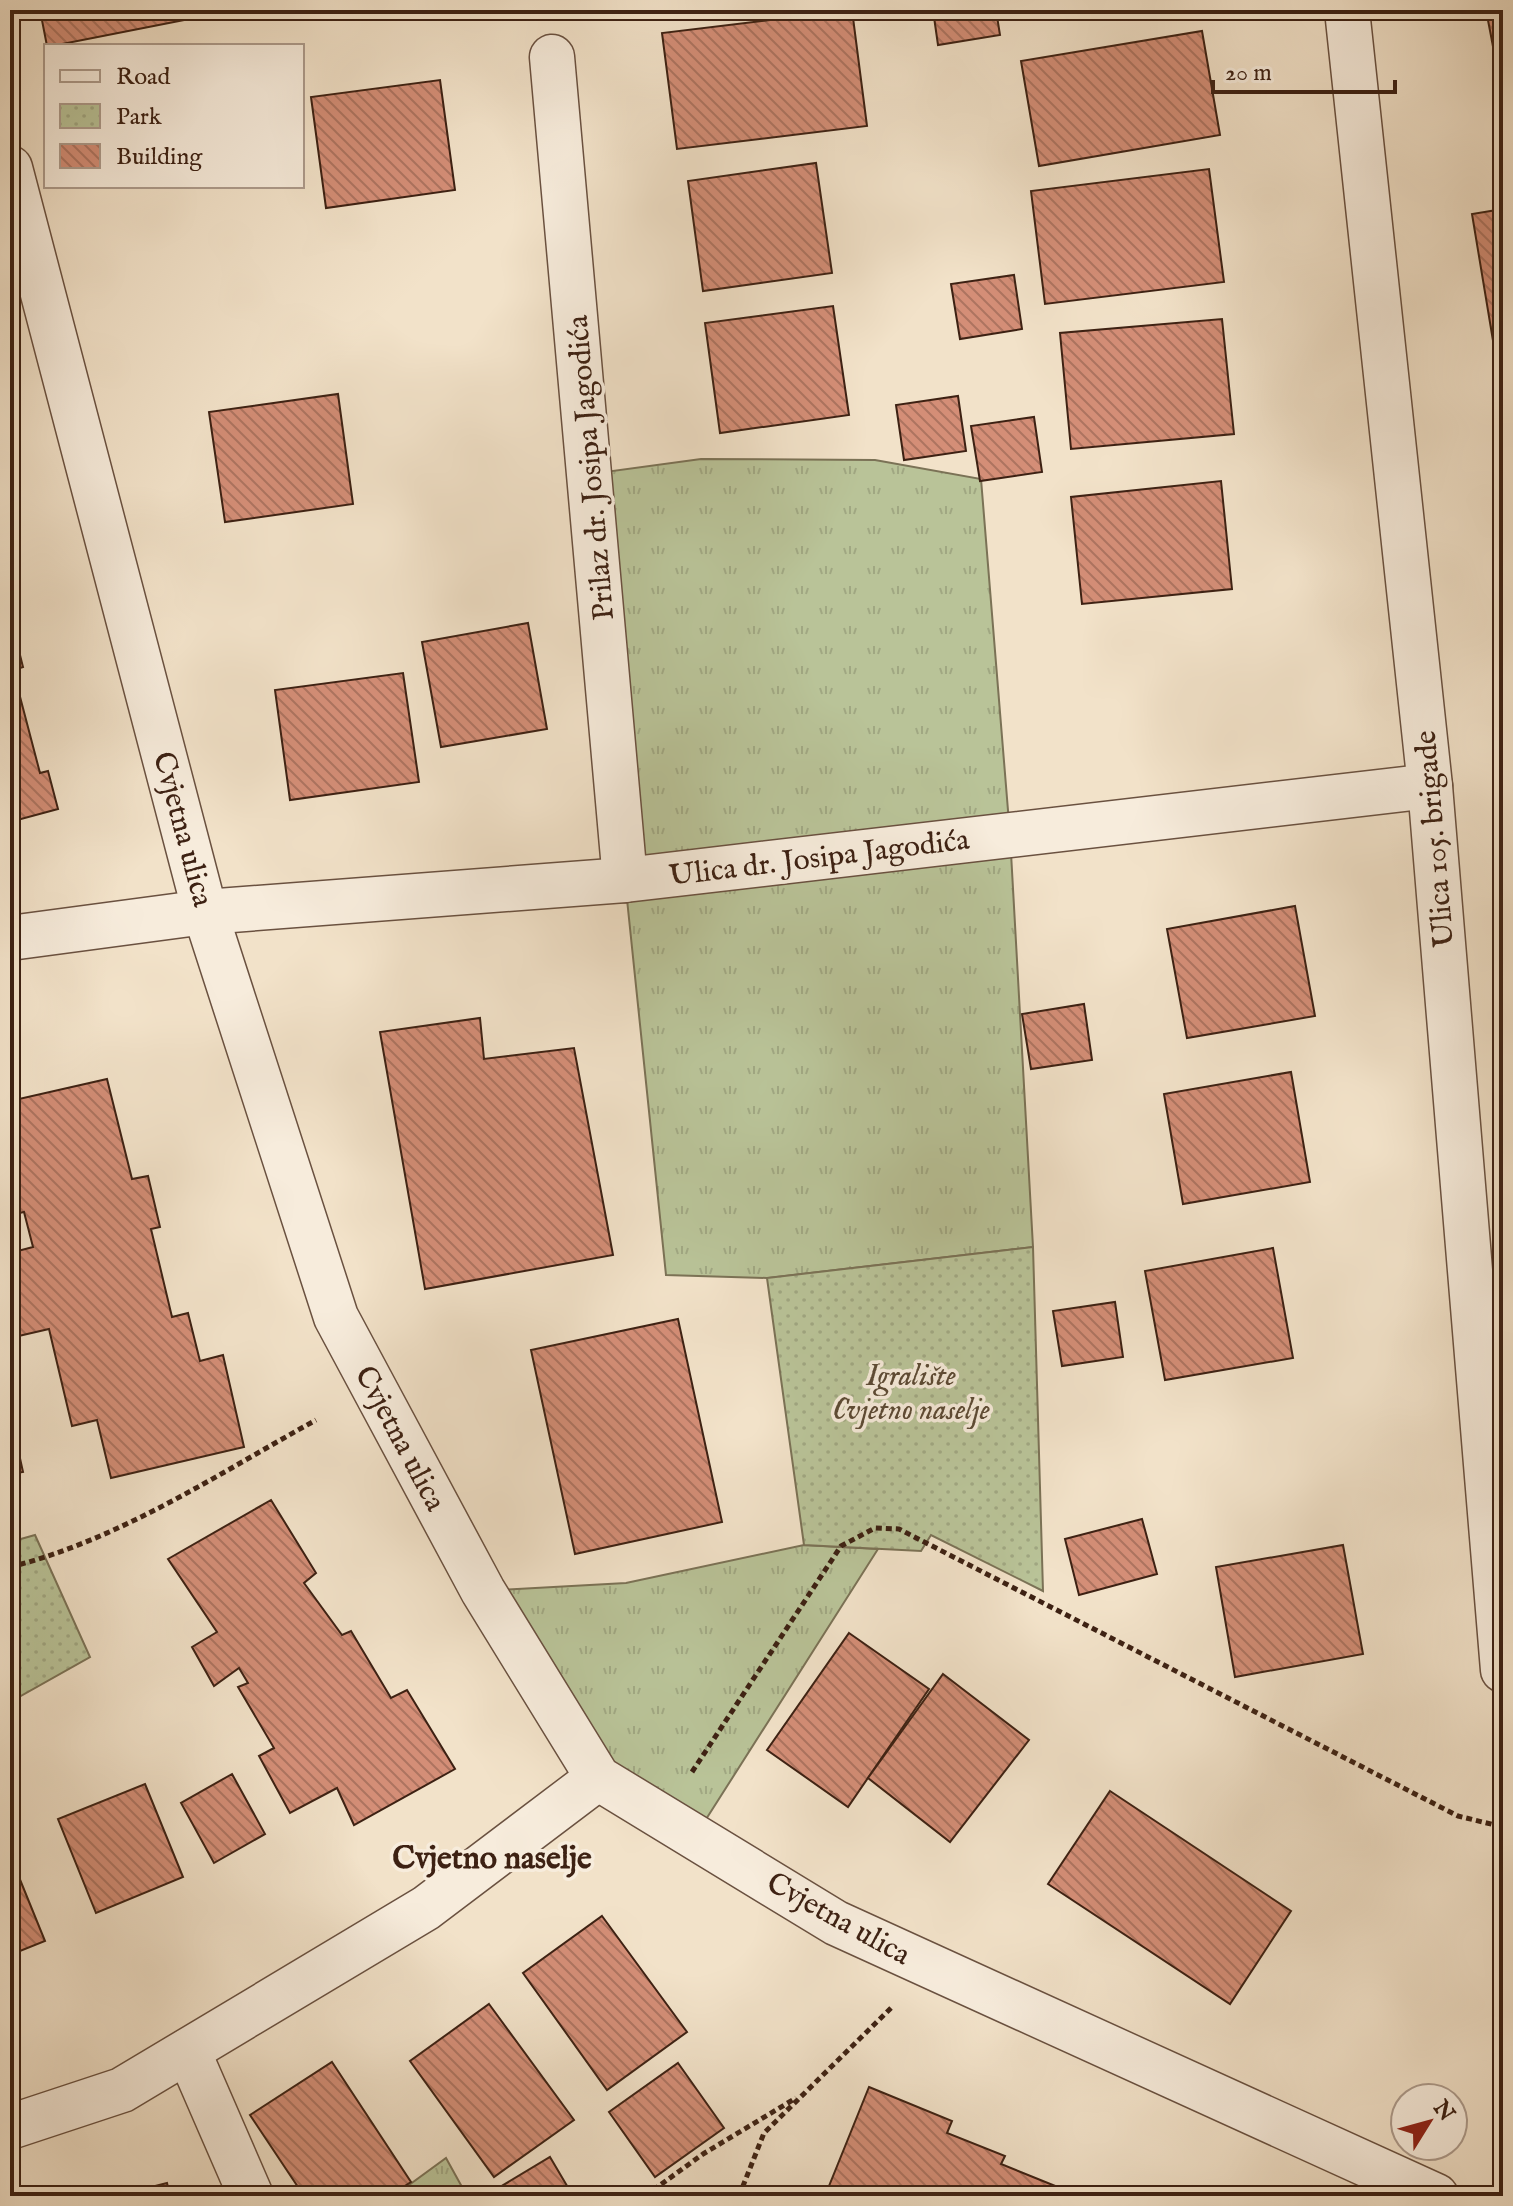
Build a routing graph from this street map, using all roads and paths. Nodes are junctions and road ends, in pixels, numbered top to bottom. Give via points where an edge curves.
1 (1347, 10) edge
2 (552, 57) dead end
3 (10, 168) edge
4 (1430, 786) junction
5 (625, 880) junction
6 (205, 912) junction
7 (10, 938) edge
8 (316, 1420) dead end
9 (10, 1567) edge
10 (1503, 1670) edge
11 (598, 1778) junction
12 (663, 1816) junction
13 (1503, 1827) edge
14 (932, 1968) junction
15 (188, 2051) junction
16 (804, 2093) junction
17 (10, 2127) edge
18 (251, 2196) edge
19 (645, 2196) edge
20 (739, 2196) edge
21 (1436, 2196) edge

1 - 4 street, Ulica 105. brigade
2 - 5 street, Prilaz dr. Josipa Jagodića
3 - 6 street, Cvjetna ulica
4 - 5 street, Ulica dr. Josipa Jagodića
4 - 10 street, Ulica 105. brigade
5 - 6 street, Ulica dr. Josipa Jagodića
6 - 7 street, Ulica dr. Josipa Jagodića
6 - 11 street, Cvjetna ulica via 336,1317 483,1591
8 - 9 path via 118,1528
11 - 12 street, Cvjetna ulica
11 - 15 street via 426,1908
12 - 13 path via 841,1546 875,1528 887,1528 927,1541 1458,1816
12 - 14 street, Cvjetna ulica via 836,1923
14 - 16 path
14 - 21 street, Cvjetna ulica
15 - 17 street via 122,2090
15 - 18 street
16 - 19 path
16 - 20 path via 764,2133

